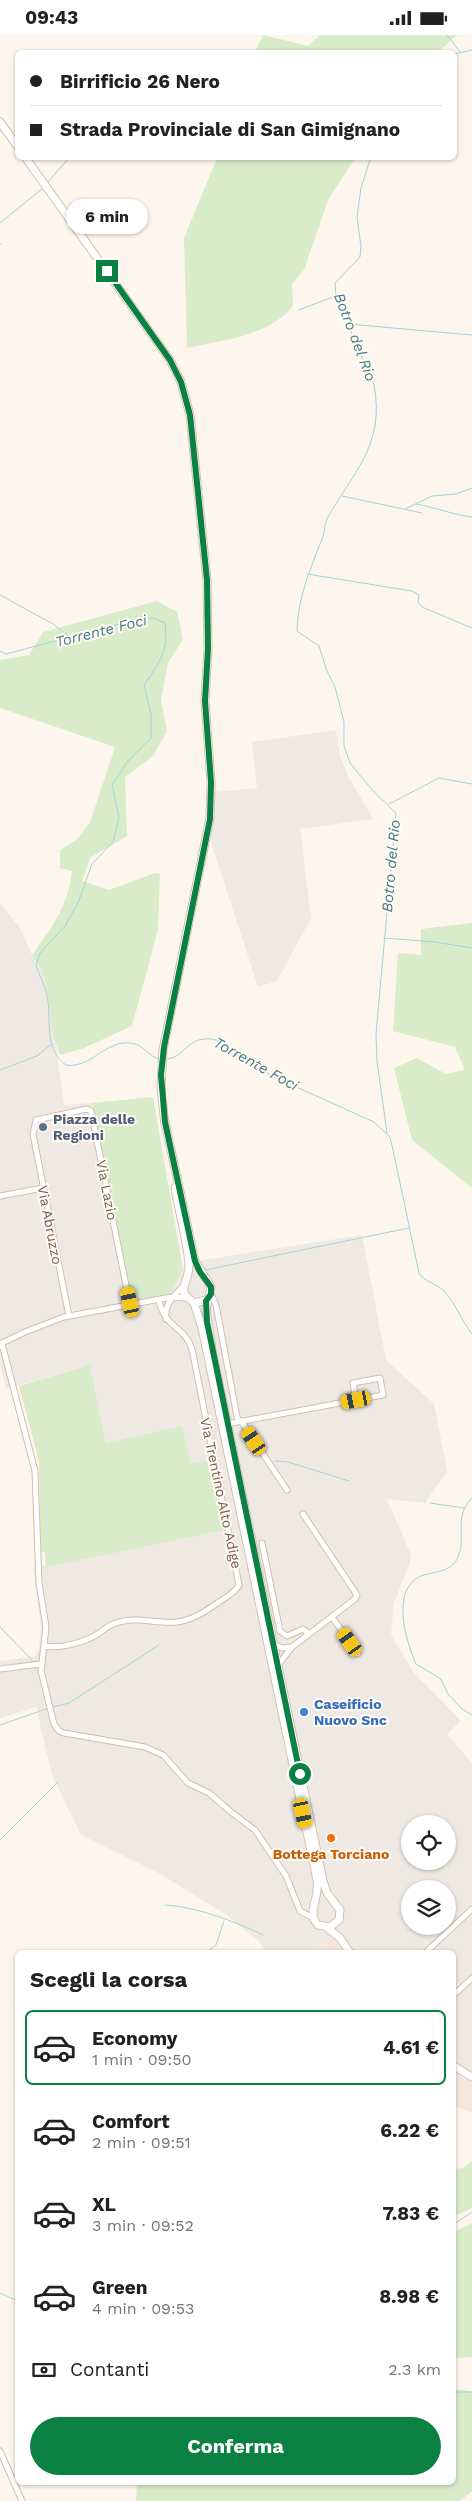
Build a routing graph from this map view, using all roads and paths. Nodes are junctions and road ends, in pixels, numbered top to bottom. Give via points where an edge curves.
1 (0, 122) edge
2 (15, 143) edge
3 (27, 160) edge
4 (165, 1122) junction
5 (33, 1134) joint
6 (43, 1188) junction
7 (0, 1196) edge
8 (203, 1276) junction
9 (186, 1282) junction
10 (211, 1294) junction
11 (171, 1297) junction
12 (186, 1298) junction
13 (160, 1299) junction
14 (206, 1301) junction
15 (148, 1302) junction
16 (194, 1303) junction
17 (130, 1305) junction
18 (163, 1309) junction
19 (69, 1316) junction
20 (1, 1345) edge
21 (356, 1400) junction
22 (239, 1422) junction
23 (227, 1424) junction
24 (287, 1490) dead end
25 (303, 1514) dead end
26 (262, 1543) dead end
27 (332, 1617) junction
28 (309, 1634) junction
29 (273, 1644) junction
30 (44, 1646) junction
31 (292, 1647) junction
32 (358, 1654) dead end
33 (41, 1664) junction
34 (278, 1667) junction
35 (0, 1669) edge
36 (333, 1901) junction
37 (299, 1906) junction
38 (314, 1906) junction
39 (472, 1909) edge
40 (313, 1918) junction
41 (339, 1920) junction
42 (326, 1927) junction
43 (344, 1943) junction
44 (348, 1950) edge
45 (428, 1950) edge
46 (472, 1978) edge
47 (456, 1991) edge
48 (456, 2068) edge
49 (472, 2077) edge
50 (0, 2451) edge
51 (22, 2501) edge

1 - 2 main road
3 - 4 main road via 170,360 183,388 191,423 207,580 205,701 212,794 210,819 163,1050 161,1092
4 - 8 main road via 195,1261
4 - 9 main road via 189,1260
5 - 6 street, Via Abruzzo
5 - 17 street, Via Lazio via 36,1120 87,1109 91,1112
6 - 7 street
6 - 19 street, Via Abruzzo
8 - 9 main road via 197,1275
8 - 10 main road via 210,1284
9 - 11 street
9 - 12 main road
10 - 14 main road
10 - 22 street via 217,1309
11 - 12 street
11 - 13 street
11 - 18 street, Via Trentino Alto Adige
12 - 16 main road
13 - 15 street
13 - 18 street, Via Trentino Alto Adige
14 - 16 main road
14 - 23 main road via 207,1322
15 - 17 street
15 - 18 street
16 - 38 main road via 201,1323 317,1880
17 - 19 street
18 - 30 street, Via Trentino Alto Adige via 166,1319 185,1336 192,1349 239,1585 233,1593 188,1619 172,1622 126,1620 82,1640 58,1647
19 - 20 street via 25,1332
20 - 30 street via 35,1471 39,1583 46,1625
21 - 21 street via 383,1395 380,1378 353,1383
21 - 22 street
22 - 23 street
22 - 24 street
23 - 29 main road
25 - 27 street via 357,1593 355,1599
26 - 28 street via 280,1631 287,1636 303,1629
27 - 28 street
27 - 32 street
28 - 31 street
29 - 31 street via 280,1648
29 - 34 main road
30 - 33 street
31 - 34 street
33 - 35 street
33 - 37 street via 48,1703 56,1727 62,1733 145,1747 162,1754 188,1783 209,1793 256,1831 286,1876
34 - 36 main road via 325,1888
36 - 38 main road via 324,1899
36 - 41 main road via 340,1910
37 - 38 street
37 - 40 street via 302,1913
38 - 40 main road
39 - 45 street
40 - 42 main road via 318,1925
41 - 42 main road
41 - 43 main road
42 - 43 main road
43 - 44 main road
46 - 47 street
48 - 49 main road
50 - 51 street

